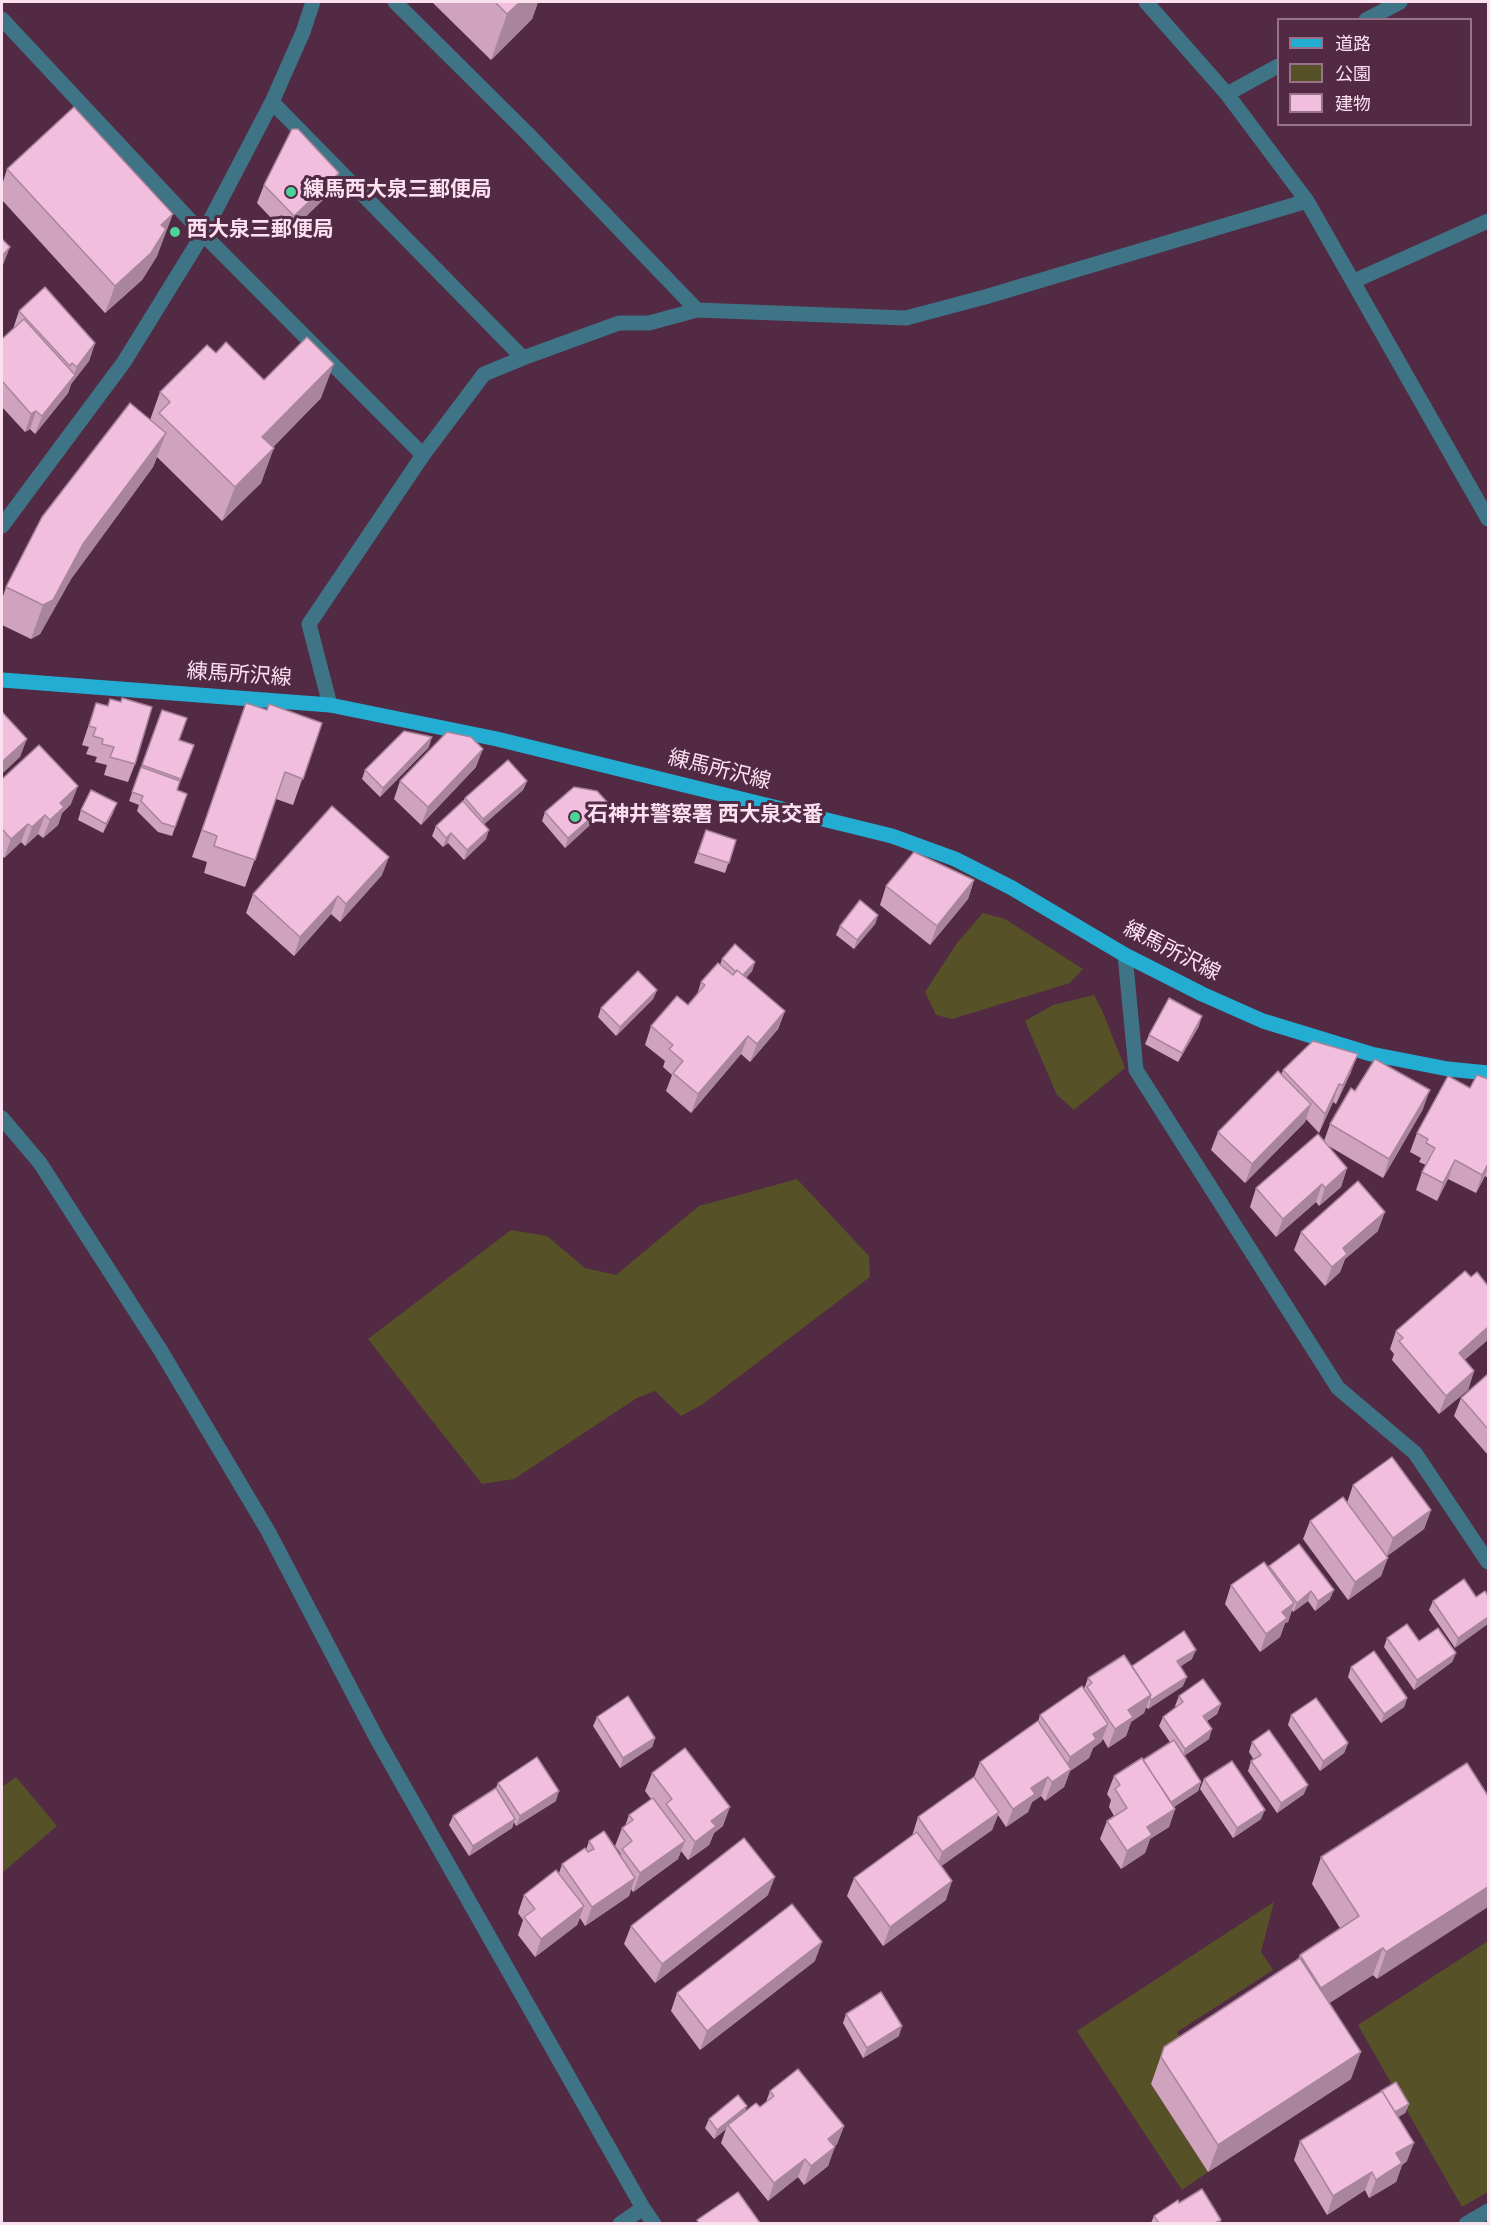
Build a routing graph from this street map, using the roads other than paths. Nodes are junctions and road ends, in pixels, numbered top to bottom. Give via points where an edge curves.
1 (313, 2) edge
2 (395, 2) edge
3 (1146, 2) edge
4 (1400, 2) edge
5 (1370, 18) edge
6 (2, 19) edge
7 (1277, 67) edge
8 (1227, 94) junction
9 (272, 102) junction
10 (1307, 201) junction
11 (1488, 221) edge
12 (203, 234) junction
13 (1354, 281) junction
14 (697, 310) junction
15 (523, 358) junction
16 (423, 455) junction
17 (1488, 519) edge
18 (2, 526) edge
19 (2, 680) edge
20 (330, 705) junction
21 (1125, 955) junction
22 (1488, 1073) edge
23 (2, 1118) edge
24 (1488, 1562) edge
25 (643, 2208) junction
26 (1488, 2211) edge
27 (620, 2223) edge
28 (654, 2223) edge
29 (1466, 2223) edge

1 - 9 street
2 - 14 street
3 - 8 street
4 - 5 street
6 - 12 street
7 - 8 street
8 - 10 street
9 - 12 street
9 - 15 street
10 - 13 street
10 - 14 street via 906,318
11 - 13 street
12 - 16 street
12 - 18 street via 124,362
13 - 17 street
14 - 15 street via 649,323 619,323
15 - 16 street via 484,374
16 - 20 street via 309,624
19 - 20 main road, 練馬所沢線
20 - 21 main road, 練馬所沢線 via 497,739 892,836 955,859 1012,888
21 - 22 main road, 練馬所沢線 via 1263,1021 1371,1054
21 - 24 street via 1136,1070 1338,1388 1415,1453
23 - 25 street via 46,1173 161,1351 262,1521 377,1739
25 - 27 street
25 - 28 street
26 - 29 street

